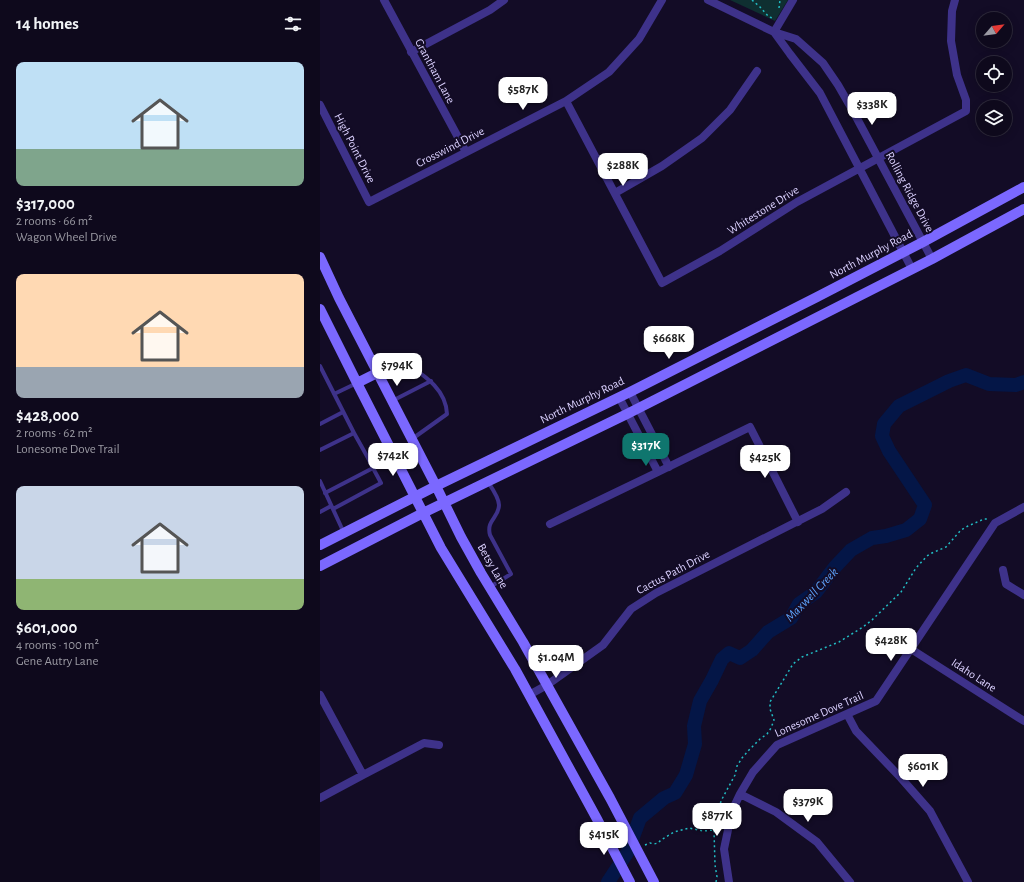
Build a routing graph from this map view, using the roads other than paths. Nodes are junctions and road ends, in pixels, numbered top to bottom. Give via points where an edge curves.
1 (384, 0) edge
2 (504, 0) edge
3 (662, 0) edge
4 (708, 0) edge
5 (793, 0) edge
6 (955, 0) edge
7 (774, 32) junction
8 (411, 52) junction
9 (757, 71) dead end
10 (566, 101) junction
11 (320, 105) edge
12 (466, 152) junction
13 (878, 158) junction
14 (859, 168) junction
15 (1024, 187) edge
16 (615, 193) junction
17 (369, 202) joint
18 (1024, 209) edge
19 (923, 242) junction
20 (903, 252) junction
21 (320, 257) edge
22 (932, 259) junction
23 (912, 269) junction
24 (320, 309) edge
25 (320, 366) edge
26 (378, 373) junction
27 (431, 381) junction
28 (357, 383) junction
29 (630, 392) junction
30 (334, 394) junction
31 (619, 397) junction
32 (392, 401) junction
33 (639, 408) junction
34 (344, 412) junction
35 (627, 414) junction
36 (320, 424) edge
37 (354, 433) junction
38 (412, 439) junction
39 (390, 447) junction
40 (320, 450) edge
41 (368, 458) junction
42 (670, 467) junction
43 (373, 468) junction
44 (658, 472) junction
45 (320, 481) edge
46 (488, 481) junction
47 (436, 486) junction
48 (846, 492) dead end
49 (325, 493) junction
50 (415, 497) junction
51 (444, 503) junction
52 (332, 507) junction
53 (1024, 507) edge
54 (320, 512) edge
55 (423, 513) junction
56 (798, 522) junction
57 (550, 524) dead end
58 (344, 533) junction
59 (320, 545) edge
60 (320, 566) edge
61 (1003, 570) dead end
62 (489, 587) junction
63 (1024, 595) edge
64 (911, 649) junction
65 (547, 685) junction
66 (320, 695) edge
67 (529, 696) junction
68 (847, 714) junction
69 (1024, 721) edge
70 (439, 745) dead end
71 (363, 775) junction
72 (740, 794) junction
73 (320, 798) edge
74 (630, 882) edge
75 (654, 882) edge
76 (729, 882) edge
77 (850, 882) edge
78 (968, 882) edge

1 - 8 street, Grantham Lane
2 - 8 street
3 - 10 street, Crosswind Drive via 639,40 609,72
4 - 7 street, Rolling Ridge Drive
5 - 7 street
6 - 13 street, Whitestone Drive via 951,41 957,75 966,100 966,111
7 - 13 street, Rolling Ridge Drive via 796,39 823,64 838,84
7 - 14 street, Rolling Ridge Drive via 820,93
8 - 12 street, Grantham Lane
9 - 16 street via 730,110 702,138 662,166
10 - 12 street, Crosswind Drive
10 - 16 street
11 - 17 street, High Point Drive
12 - 17 street, Crosswind Drive
13 - 14 street, Whitestone Drive
13 - 19 street, Rolling Ridge Drive
14 - 16 street, Whitestone Drive via 662,283
14 - 20 street, Rolling Ridge Drive
15 - 19 main road, North Murphy Road
18 - 22 main road
19 - 20 main road, North Murphy Road
19 - 22 street, Rolling Ridge Drive
20 - 23 street, Rolling Ridge Drive
20 - 29 main road, North Murphy Road
21 - 26 main road, Betsy Lane
22 - 23 main road
23 - 33 main road
24 - 28 main road
25 - 30 lane
26 - 27 lane via 404,362
26 - 28 main road
26 - 32 main road, Betsy Lane
27 - 32 lane
27 - 38 lane via 441,393 447,414
28 - 30 lane
28 - 39 main road
29 - 31 main road, North Murphy Road
29 - 33 street
30 - 34 lane
31 - 35 street
31 - 47 main road, North Murphy Road
32 - 38 main road, Betsy Lane
33 - 35 main road
33 - 42 street
34 - 36 lane
34 - 37 lane
35 - 44 street
35 - 46 main road
37 - 40 lane
37 - 41 lane
38 - 47 main road, Betsy Lane
39 - 41 lane
39 - 50 main road
41 - 43 lane
42 - 44 street
42 - 56 street via 750,427
43 - 49 lane
43 - 52 lane via 381,483
44 - 57 street
45 - 49 lane
46 - 51 main road
46 - 62 lane via 499,506 488,529 511,574
47 - 50 main road, North Murphy Road
47 - 51 main road, Betsy Lane
48 - 56 street, Cactus Path Drive
49 - 52 lane
50 - 55 main road
50 - 58 main road, North Murphy Road
51 - 55 main road
51 - 62 main road, Betsy Lane
52 - 54 lane
52 - 58 lane
53 - 64 street, Lonesome Dove Trail via 995,523
55 - 60 main road
55 - 67 main road
56 - 65 street, Cactus Path Drive via 656,593 631,609 603,645
58 - 59 main road, North Murphy Road
61 - 63 street via 1006,584
62 - 65 main road, Betsy Lane
64 - 68 street, Lonesome Dove Trail via 876,701
64 - 69 street, Idaho Lane
65 - 67 street, Cactus Path Drive
65 - 75 main road, Betsy Lane
66 - 71 street
67 - 74 main road
68 - 72 street, Lonesome Dove Trail via 777,744 752,772
68 - 78 street via 856,731 930,811
70 - 71 street via 424,743
71 - 73 street
72 - 76 street, Lonesome Dove Trail via 732,811 724,849
72 - 77 street via 776,812 817,842

